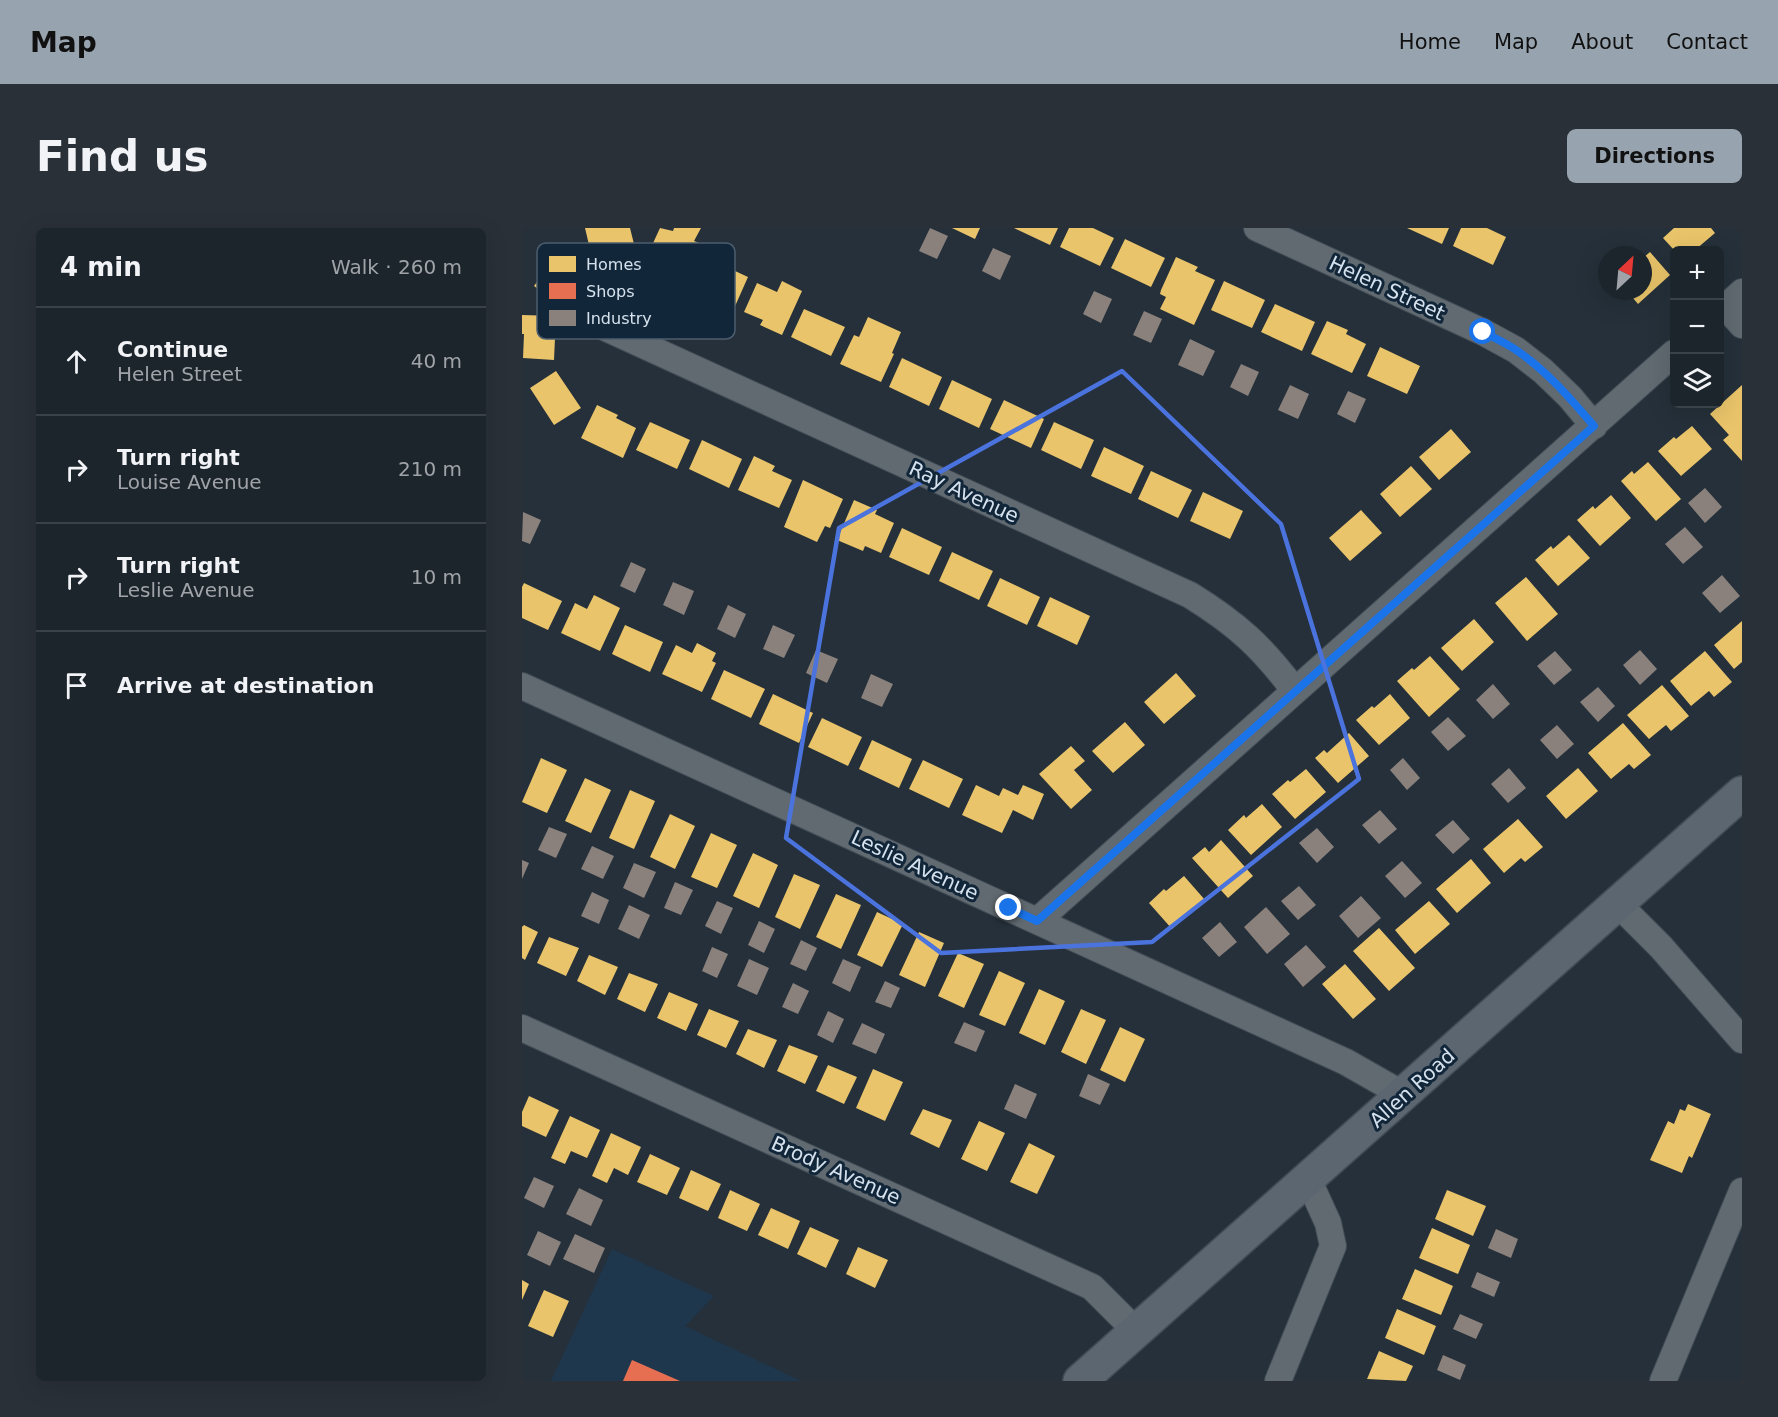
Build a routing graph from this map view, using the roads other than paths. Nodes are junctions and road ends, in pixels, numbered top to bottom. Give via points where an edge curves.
1 (1257, 228) edge
2 (630, 339) edge
3 (1673, 354) edge
4 (1594, 426) junction
5 (522, 686) edge
6 (1295, 691) junction
7 (1742, 793) edge
8 (1618, 904) junction
9 (1037, 921) junction
10 (522, 1028) edge
11 (1742, 1040) edge
12 (1404, 1095) junction
13 (1308, 1179) junction
14 (1742, 1191) edge
15 (1136, 1332) junction
16 (1080, 1381) edge
17 (1278, 1381) edge
18 (1663, 1381) edge

1 - 4 street, Helen Street via 1516,350 1556,382
2 - 6 street, Ray Avenue via 1190,595 1249,637
3 - 4 street
4 - 6 street
5 - 9 street, Leslie Avenue
6 - 9 street
7 - 8 main road, Allen Road
8 - 11 street
8 - 12 main road, Allen Road
9 - 12 street, Leslie Avenue via 1346,1062
10 - 15 street, Brody Avenue via 1092,1287
12 - 13 main road, Allen Road
13 - 15 main road, Allen Road
13 - 17 street via 1328,1223 1333,1246
14 - 18 street
15 - 16 main road, Allen Road

